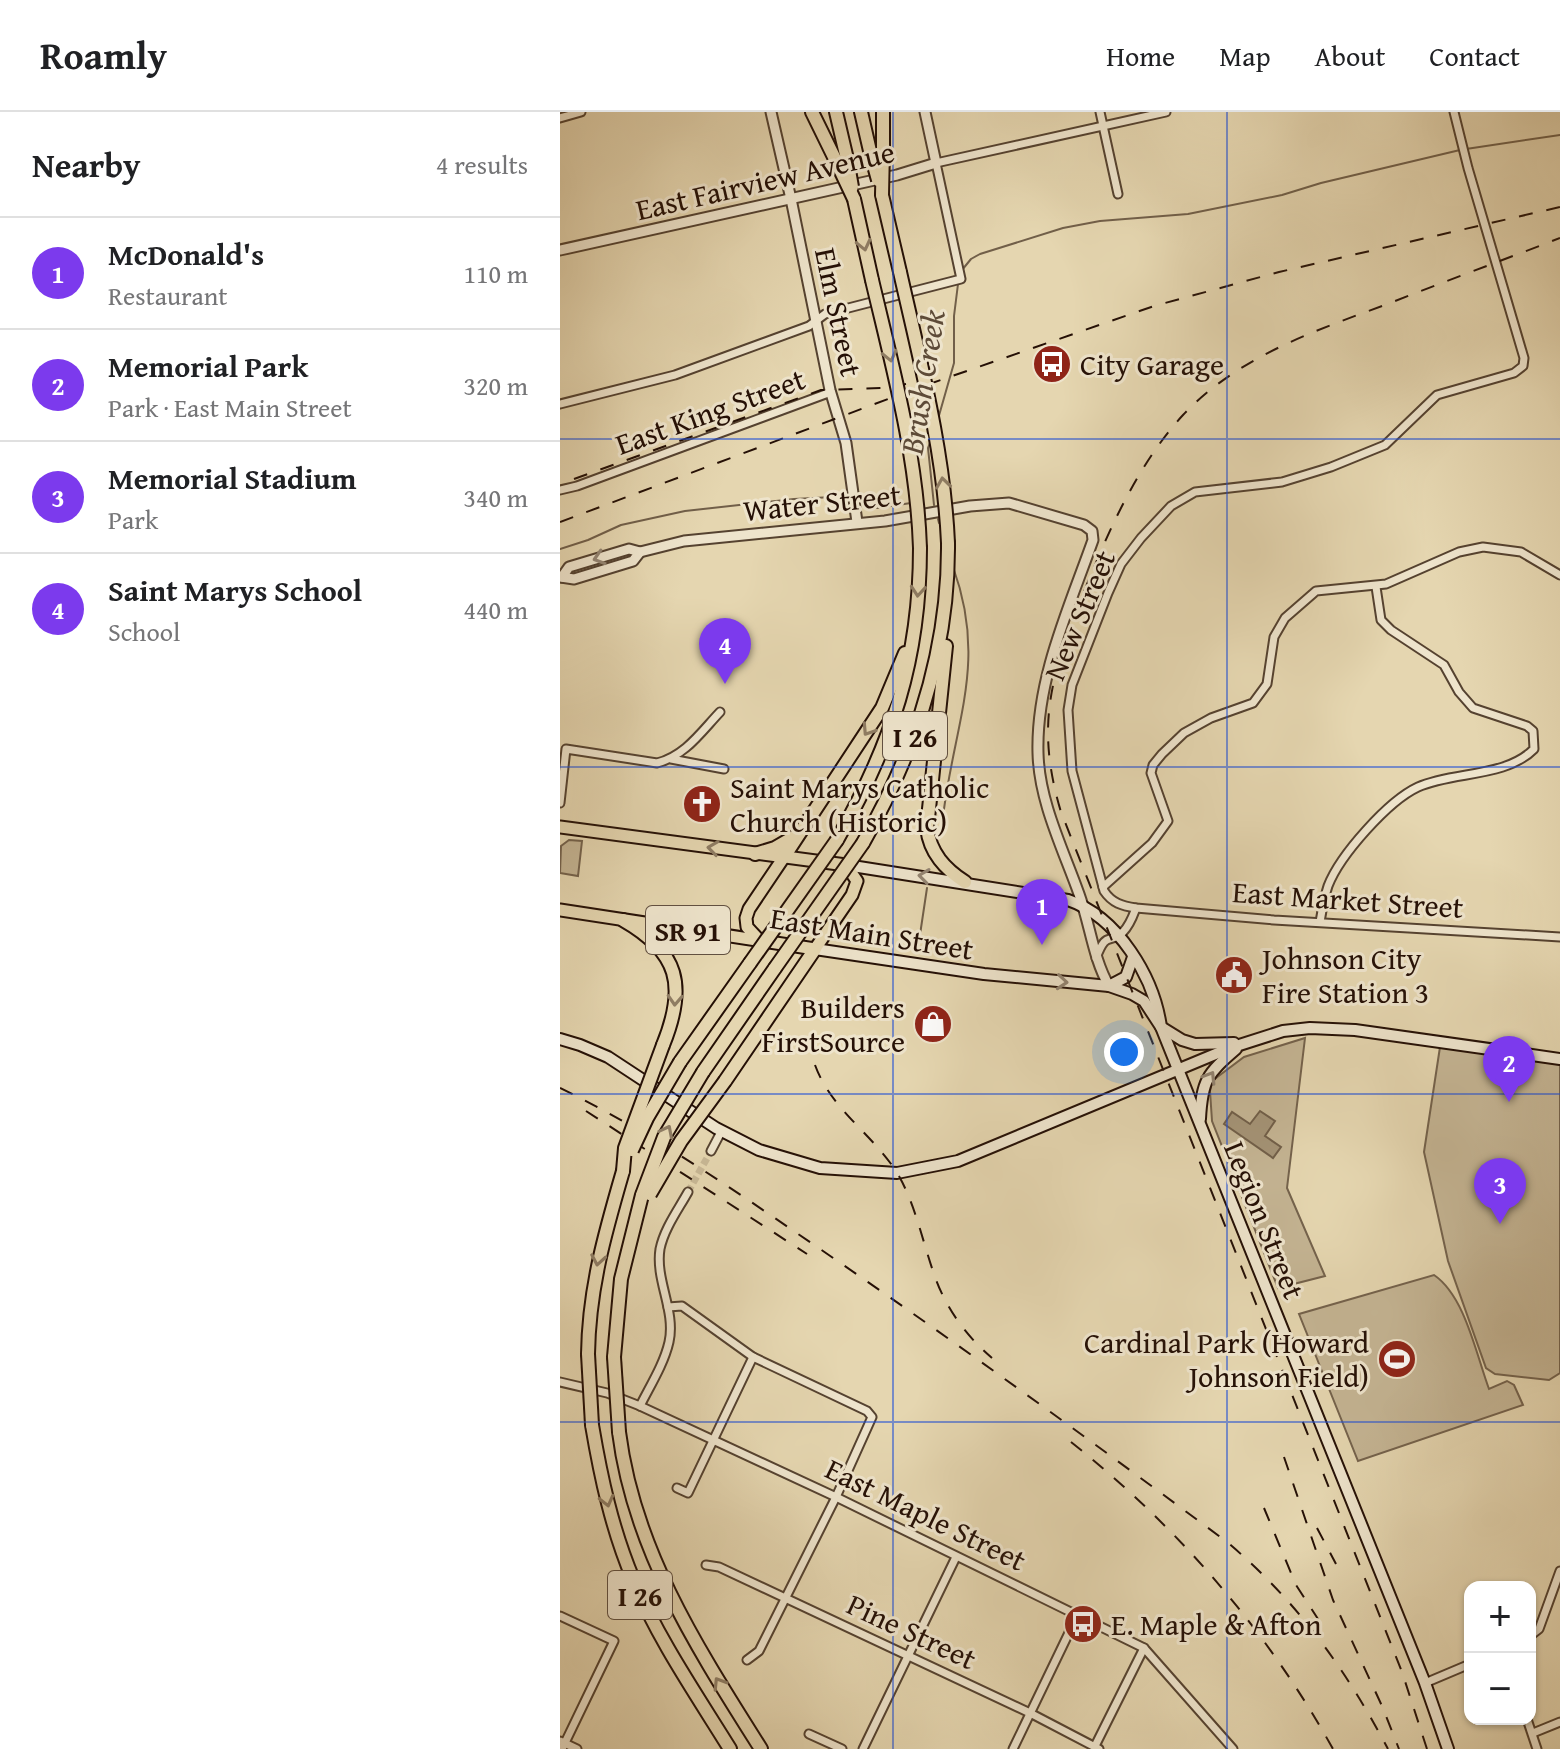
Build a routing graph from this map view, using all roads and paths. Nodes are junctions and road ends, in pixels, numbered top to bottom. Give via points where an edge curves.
1 (581, 112) edge
2 (771, 112) edge
3 (812, 112) edge
4 (836, 112) edge
5 (861, 112) edge
6 (883, 112) edge
7 (925, 112) edge
8 (1100, 112) edge
9 (1166, 112) edge
10 (1454, 112) edge
11 (560, 118) edge
12 (1103, 126) junction
13 (876, 150) junction
14 (842, 160) junction
15 (936, 163) junction
16 (1118, 194) dead end
17 (791, 199) junction
18 (560, 250) edge
19 (817, 319) junction
20 (831, 392) junction
21 (560, 404) edge
22 (560, 490) edge
23 (857, 517) junction
24 (1560, 575) edge
25 (561, 577) edge
26 (1376, 587) junction
27 (945, 620) junction
28 (912, 635) junction
29 (720, 712) dead end
30 (671, 759) junction
31 (724, 769) dead end
32 (560, 803) edge
33 (560, 827) edge
34 (800, 833) junction
35 (755, 854) junction
36 (784, 857) junction
37 (846, 865) junction
38 (965, 882) junction
39 (1103, 887) junction
40 (1083, 906) junction
41 (1134, 908) junction
42 (560, 910) edge
43 (623, 920) junction
44 (1320, 922) junction
45 (1119, 935) junction
46 (1560, 937) edge
47 (759, 940) junction
48 (815, 949) junction
49 (1133, 957) junction
50 (1096, 958) junction
51 (1109, 986) junction
52 (1161, 1027) junction
53 (560, 1039) edge
54 (1244, 1043) junction
55 (1560, 1059) edge
56 (1178, 1069) junction
57 (1200, 1124) junction
58 (721, 1132) junction
59 (711, 1151) tunnel mouth
60 (623, 1171) junction
61 (688, 1192) tunnel mouth
62 (646, 1194) junction
63 (668, 1307) junction
64 (753, 1357) junction
65 (560, 1382) edge
66 (640, 1406) junction
67 (714, 1441) junction
68 (677, 1488) dead end
69 (836, 1497) junction
70 (956, 1557) junction
71 (706, 1565) dead end
72 (1560, 1571) edge
73 (785, 1598) junction
74 (1078, 1614) junction
75 (560, 1616) edge
76 (1536, 1631) edge
77 (1144, 1648) junction
78 (909, 1657) junction
79 (747, 1660) dead end
80 (1464, 1667) edge
81 (1425, 1683) junction
82 (1030, 1713) junction
83 (1560, 1722) edge
84 (1530, 1725) edge
85 (1533, 1733) junction
86 (809, 1734) dead end
87 (562, 1744) edge
88 (1096, 1748) edge
89 (577, 1749) edge
90 (730, 1749) edge
91 (761, 1749) edge
92 (842, 1749) edge
93 (863, 1749) edge
94 (1013, 1749) edge
95 (1233, 1749) edge
96 (1448, 1749) edge
97 (1537, 1749) edge

1 - 11 street
2 - 17 street, Elm Street
3 - 14 highway
4 - 14 highway, I 26
5 - 13 highway
6 - 13 highway
7 - 15 street
8 - 12 street
9 - 12 street, East Fairview Avenue
10 - 39 street, New Street via 1523,366 1437,395 1385,445 1331,467 1282,482 1195,492 1171,506 1141,538 1108,593 1072,685 1068,710 1072,771
12 - 15 street, East Fairview Avenue
12 - 16 street
27 -> 13 highway, I 26, bridge via 944,488
14 -> 28 highway, I 26, bridge via 910,445 920,548
15 - 17 street, East Fairview Avenue
15 - 19 street via 961,279
17 - 18 street, East Fairview Avenue
17 - 19 street, Elm Street
19 - 20 street, Elm Street
19 - 21 street via 675,375
20 - 22 street, East King Street
20 - 23 street, Elm Street via 846,443
23 - 25 street, Water Street via 640,552 629,549 569,567
23 - 40 street, Water Street via 913,517 1009,503 1092,531 1051,662 1038,753 1044,795
24 - 26 street via 1521,552 1483,547
26 - 39 street via 1316,591 1285,618 1274,637 1267,684 1253,703 1184,733 1153,765 1151,773 1168,821 1152,843
26 - 44 street via 1381,620 1444,665 1473,708 1533,731 1534,749 1527,757 1419,787 1403,798 1354,845 1336,871
27 - 38 highway via 927,828 938,859
62 -> 27 highway, I 26, bridge via 664,1137 703,1072 863,843 898,777 932,681
28 -> 34 highway via 882,708
28 - 60 highway, I 26, bridge via 894,722 869,782 837,840 680,1062
29 - 30 street
30 - 31 street
30 - 32 street via 647,763 566,749
35 -> 33 main road, SR 91
34 - 35 highway
34 - 36 highway
35 - 36 main road, SR 91
36 - 37 main road, SR 91
36 - 47 main road via 747,913 747,927
38 -> 37 main road, SR 91
37 - 48 main road via 855,876 856,889
38 - 40 main road, SR 91
39 - 41 street via 1109,898
40 - 45 main road, Legion Street / SR 91
40 - 50 street
41 - 44 street, East Market Street
41 - 45 street
42 - 43 main road, East Main Street / SR 91
43 - 47 main road, East Main Street / SR 91
43 -> 60 highway, bridge via 654,939 671,966 676,989 663,1045 625,1148
44 - 46 street, East Market Street
45 - 49 main road, Legion Street / SR 91
45 - 50 street via 1102,943
47 - 48 main road, East Main Street / SR 91
48 -> 51 main road, East Main Street / SR 91
48 - 62 highway, bridge
49 - 51 main road via 1126,977
49 - 52 main road, Legion Street / SR 91 via 1158,1006
50 - 51 street
51 - 52 main road, East Main Street / SR 91 via 1144,1001
52 - 54 main road via 1189,1043
52 - 56 main road, Legion Street / SR 91
53 - 58 main road via 612,1059
54 - 55 main road via 1283,1031 1340,1030
54 - 56 main road
57 -> 54 main road via 1206,1077
56 - 57 main road, Legion Street
56 - 58 main road via 958,1161 905,1173 807,1165
57 - 81 main road, Legion Street
58 - 59 street
60 -> 90 highway, I 26, bridge via 591,1302 592,1425 609,1511 633,1579 672,1656
61 - 63 street via 660,1249
91 -> 62 highway, I 26, bridge via 664,1585 626,1475 614,1357 618,1301 633,1227
63 - 64 street via 682,1306
63 - 66 street via 669,1342
64 - 67 street
64 - 69 street via 872,1417
65 - 66 street, East Maple Street
66 - 67 street, East Maple Street
67 - 68 street via 688,1493
67 - 69 street, East Maple Street
69 - 70 street, East Maple Street
69 - 73 street
70 - 74 street, East Maple Street
70 - 78 street
71 - 73 street, Pine Street
72 - 76 street
73 - 78 street, Pine Street
73 - 79 street via 759,1651
74 - 77 street, East Maple Street
74 - 82 street
75 - 87 street via 614,1641
77 - 88 street
77 - 95 street, East Maple Street
78 - 82 street, Pine Street
78 - 93 street
80 - 81 street
81 - 96 main road, Legion Street
82 - 88 street, Pine Street
82 - 94 street
83 - 85 street
84 - 85 street
85 - 97 street
86 - 92 street
87 - 89 street

